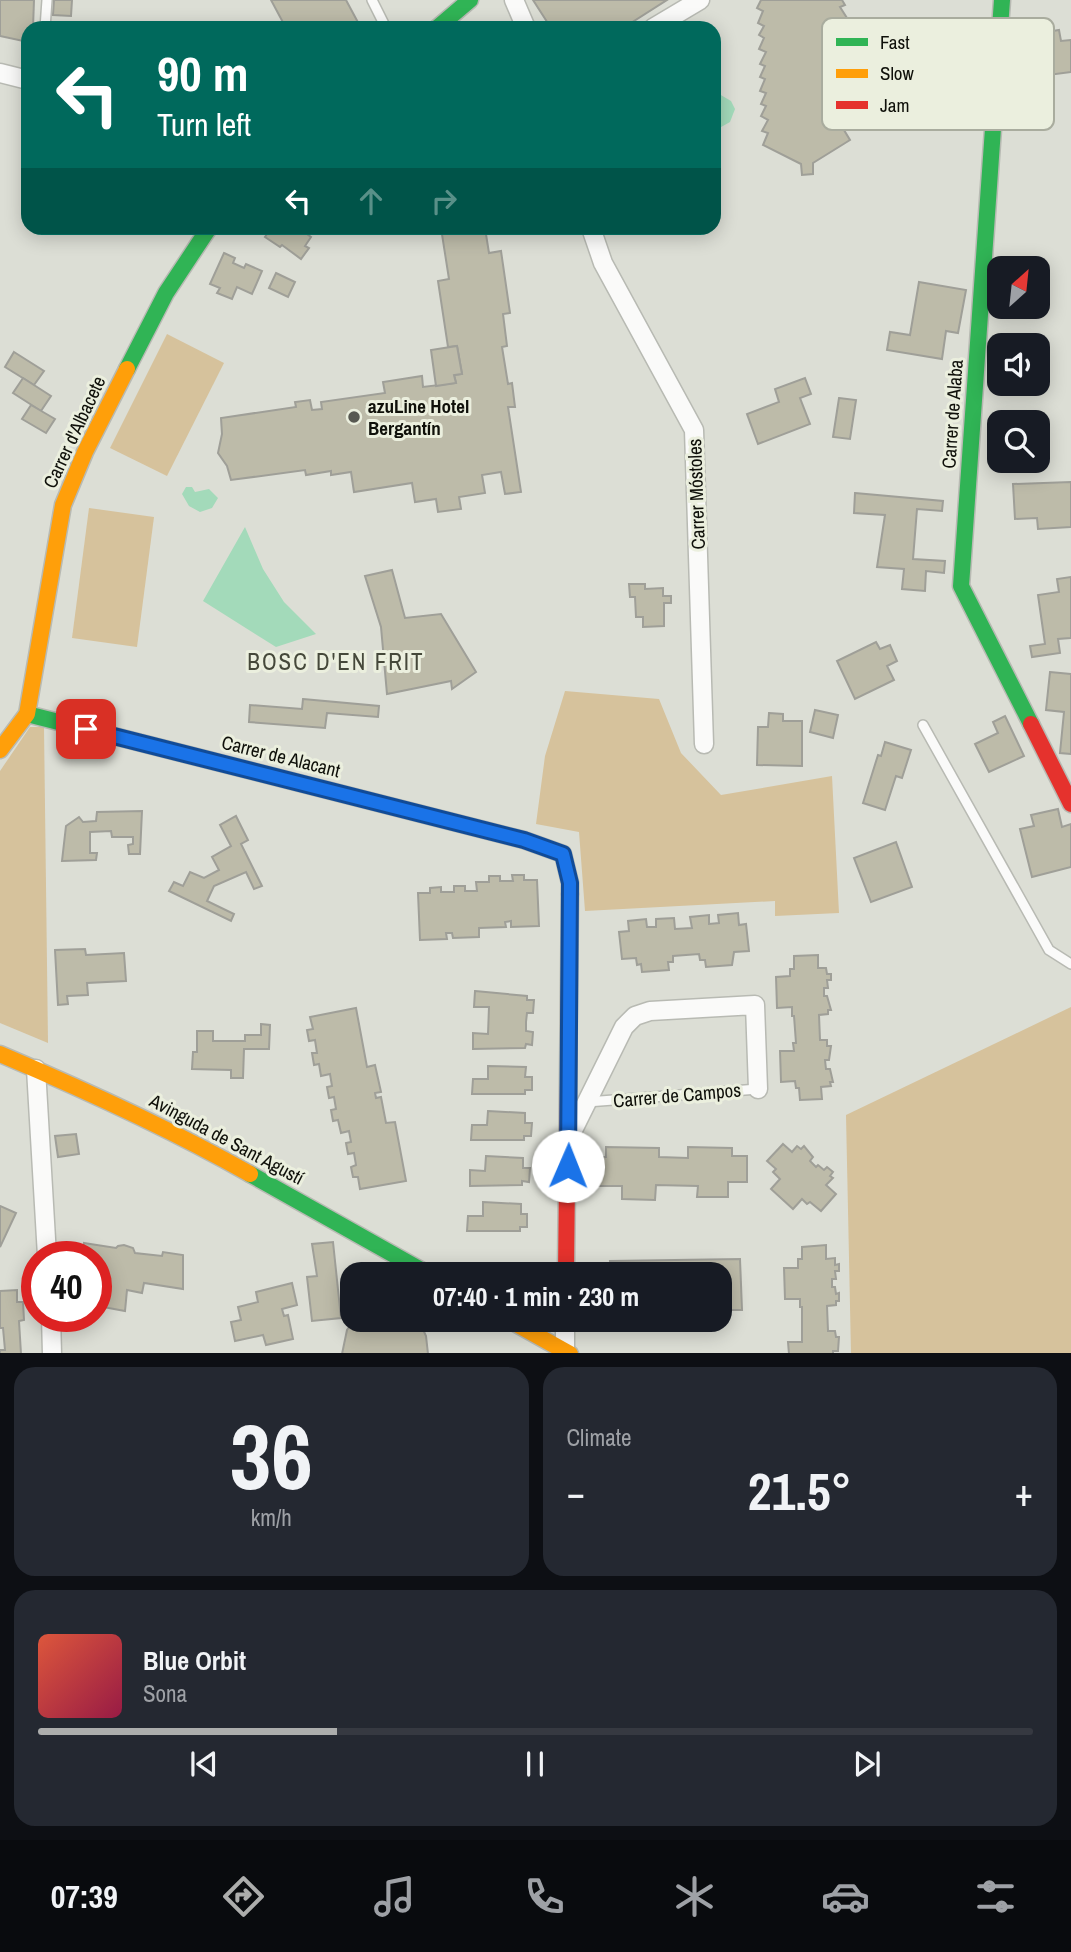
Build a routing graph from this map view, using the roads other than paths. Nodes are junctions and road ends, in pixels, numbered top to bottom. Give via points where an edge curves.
1 (47, 0) edge
2 (372, 0) edge
3 (470, 0) edge
4 (514, 0) edge
5 (700, 0) edge
6 (1002, 0) edge
7 (1001, 18) edge
8 (46, 21) edge
9 (382, 21) edge
10 (445, 21) edge
11 (523, 21) edge
12 (665, 21) edge
13 (0, 73) edge
14 (21, 78) edge
15 (993, 130) edge
16 (204, 235) edge
17 (593, 235) edge
18 (27, 714) junction
19 (923, 725) dead end
20 (704, 744) dead end
21 (0, 750) edge
22 (1071, 804) edge
23 (570, 883) joint
24 (1071, 964) edge
25 (0, 1054) edge
26 (36, 1069) junction
27 (758, 1088) joint
28 (587, 1102) junction
29 (568, 1139) junction
30 (46, 1241) edge
31 (407, 1262) edge
32 (566, 1262) edge
33 (51, 1332) edge
34 (531, 1332) edge
35 (566, 1332) edge
36 (567, 1352) edge
37 (52, 1353) edge

1 - 8 lane
2 - 9 lane
3 - 10 street
4 - 11 street
5 - 12 street
6 - 7 street, Carrer de Alaba
13 - 14 street
15 - 22 street, Carrer de Alaba via 961,586
16 - 18 street, Carrer d'Albacete via 166,293 63,505
17 - 20 street, Carrer Móstoles via 603,263 694,430
18 - 21 street, Carrer d'Albacete
18 - 23 street, Carrer de Alacant via 524,840 563,854
19 - 24 lane via 1049,950
23 - 29 street, Carrer de Campos
25 - 26 street, Avinguda de Sant Agustí
26 - 30 street
26 - 31 street, Avinguda de Sant Agustí via 195,1143
27 - 28 lane, Carrer de Campos
27 - 28 street, Carrer de Campos via 755,1005 650,1011 635,1016 624,1027
28 - 29 street, Carrer de Campos
29 - 32 street, Carrer de Campos
33 - 37 street
34 - 36 street
35 - 36 street

